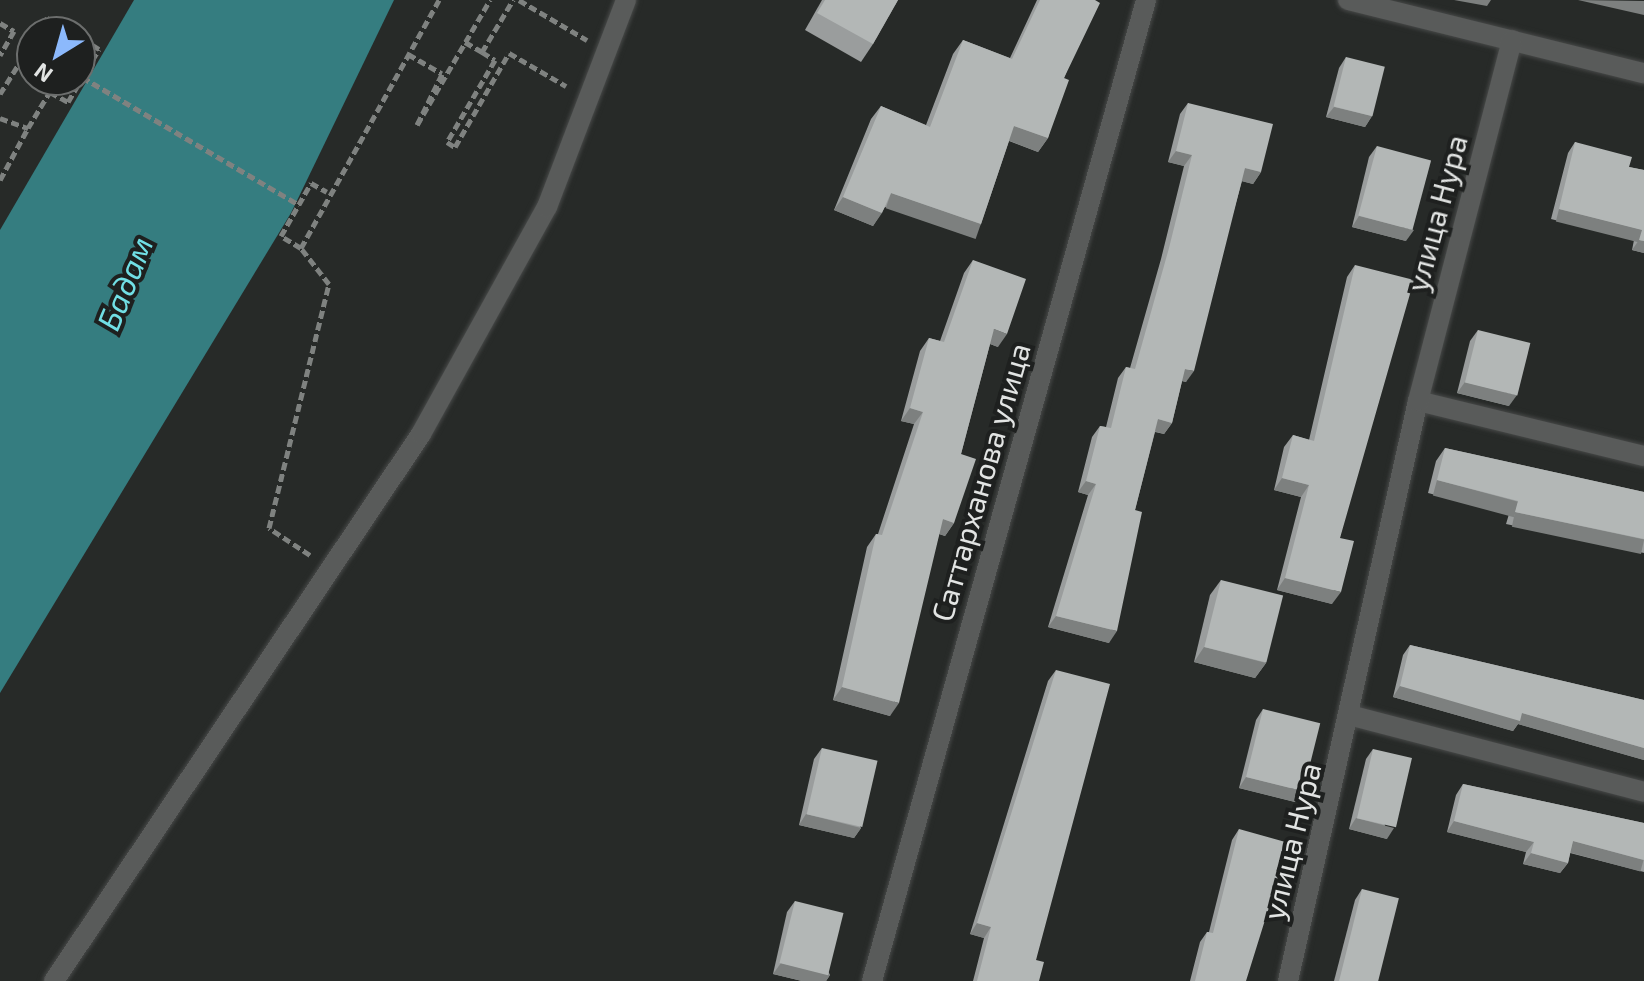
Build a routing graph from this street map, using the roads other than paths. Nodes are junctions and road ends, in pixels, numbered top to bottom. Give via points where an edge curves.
1 (626, 0) edge
2 (1146, 0) edge
3 (1348, 0) edge
4 (1512, 40) junction
5 (1644, 73) edge
6 (1418, 401) junction
7 (1644, 456) edge
8 (1353, 716) junction
9 (1644, 792) edge
10 (54, 981) edge
11 (872, 981) edge
12 (1288, 981) edge

1 - 10 street via 547,207 421,434
2 - 11 street, Саттарханова улица
3 - 4 street
4 - 5 street
4 - 6 street, улица Нура
6 - 7 street
6 - 8 street, улица Нура
8 - 9 street
8 - 12 street, улица Нура

